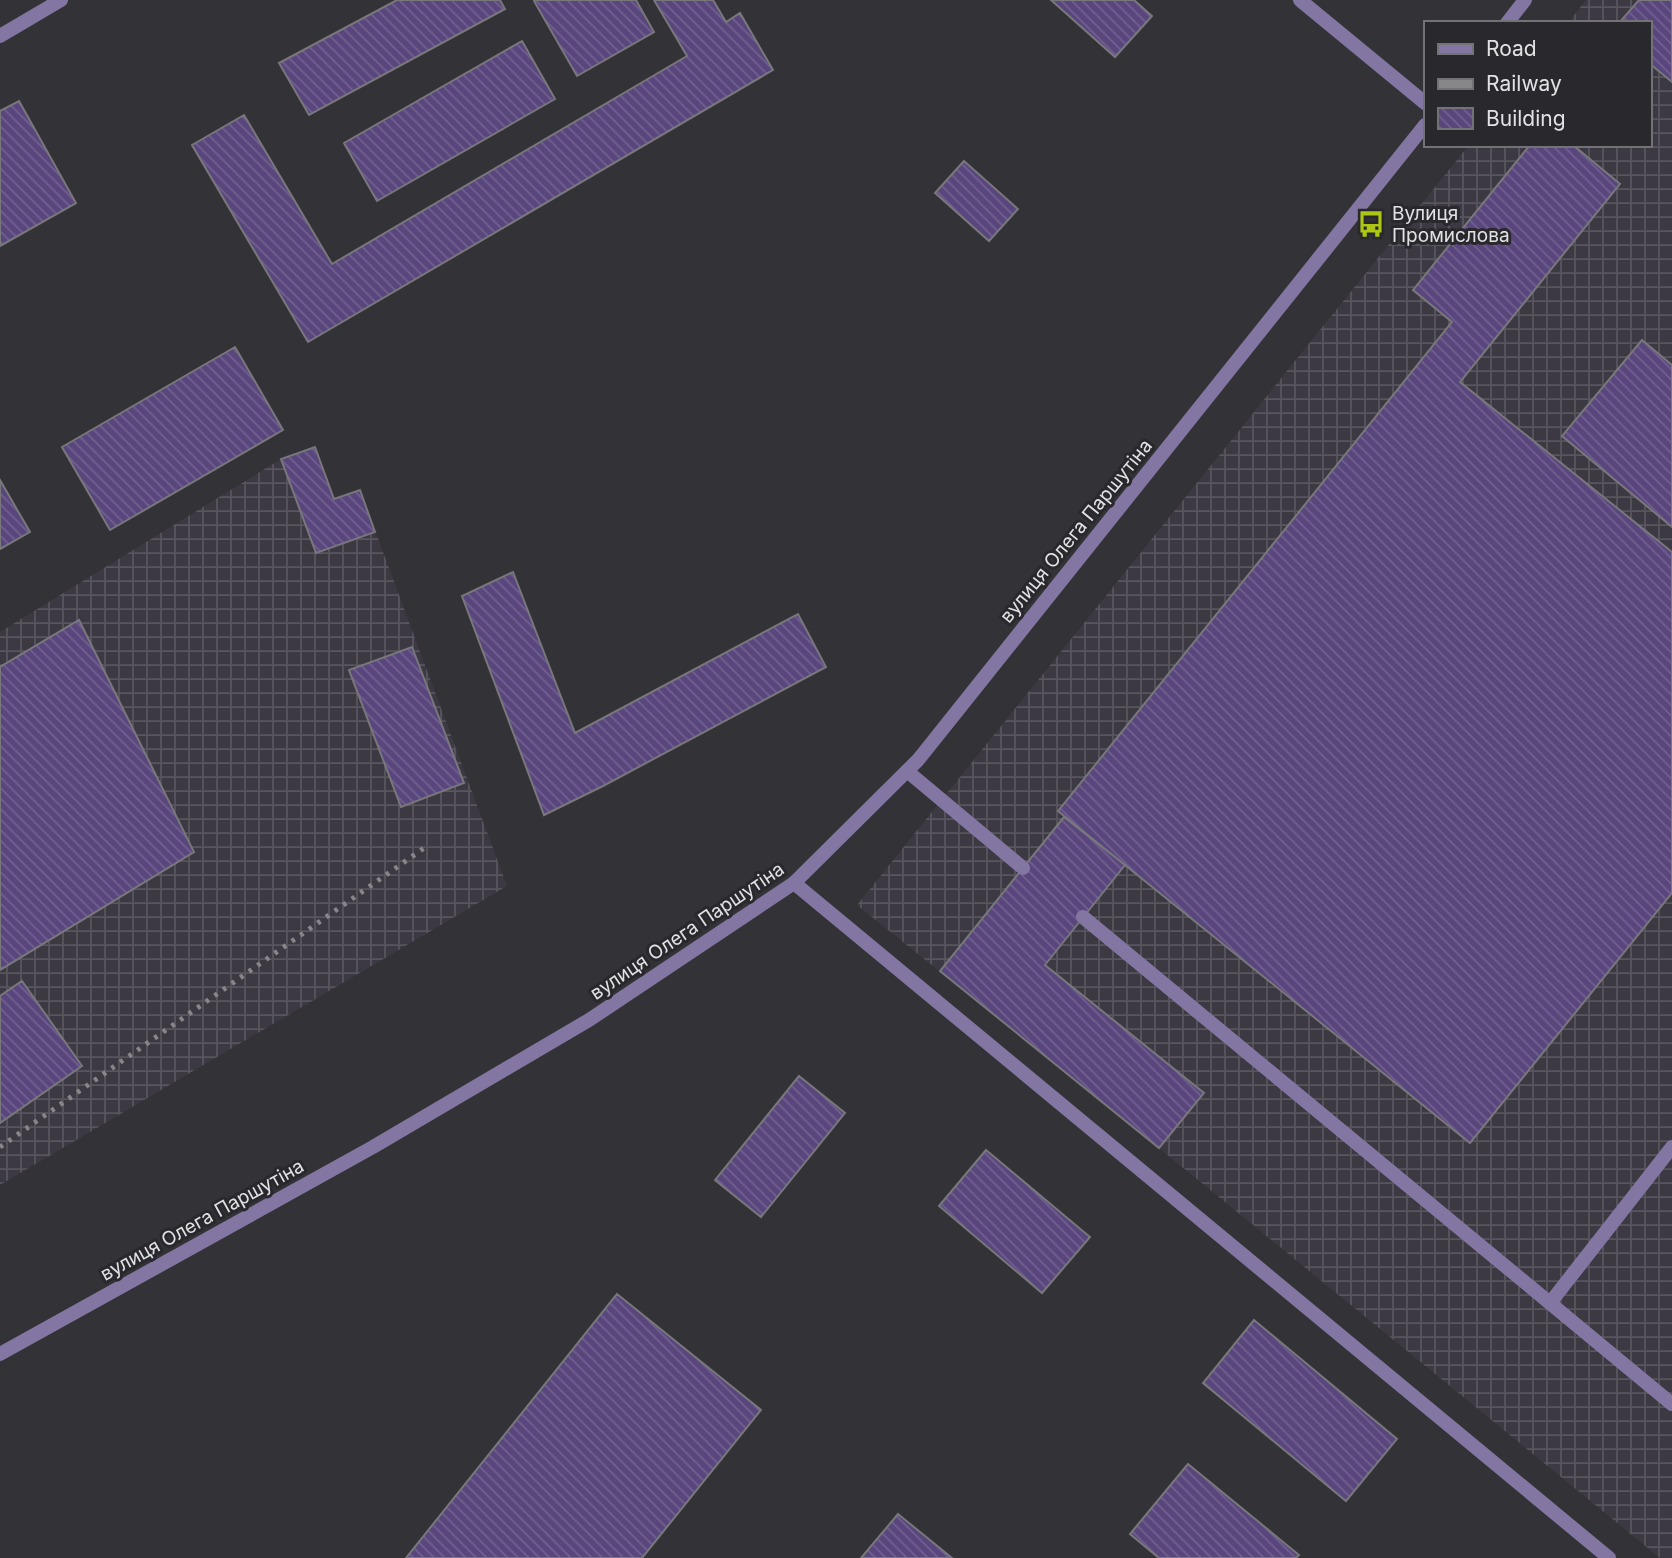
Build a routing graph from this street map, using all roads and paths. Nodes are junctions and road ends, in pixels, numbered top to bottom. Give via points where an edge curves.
1 (61, 0) edge
2 (1300, 0) edge
3 (1525, 0) edge
4 (1509, 21) edge
5 (0, 36) edge
6 (1424, 102) edge
7 (1424, 126) edge
8 (907, 771) junction
9 (1023, 868) dead end
10 (794, 883) junction
11 (1083, 917) dead end
12 (1672, 1147) edge
13 (1550, 1303) junction
14 (0, 1354) edge
15 (1672, 1404) edge
16 (1609, 1558) edge

1 - 5 street
2 - 6 street
3 - 4 street
7 - 8 street, вулиця Олега Паршутіна
8 - 9 street
8 - 10 street, вулиця Олега Паршутіна
10 - 14 street, вулиця Олега Паршутіна via 589,1020 373,1147
10 - 16 street
11 - 13 street
12 - 13 street
13 - 15 street

